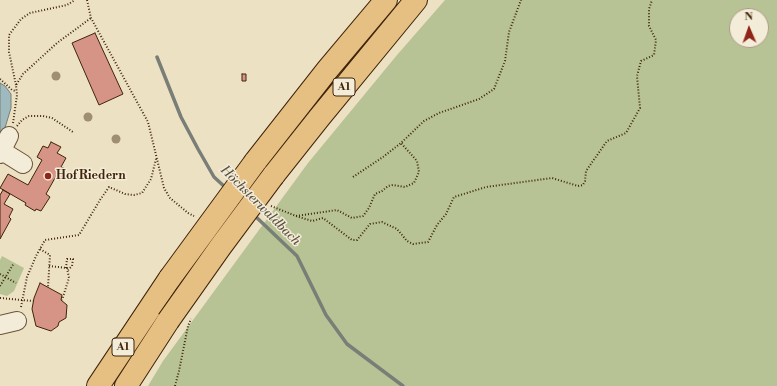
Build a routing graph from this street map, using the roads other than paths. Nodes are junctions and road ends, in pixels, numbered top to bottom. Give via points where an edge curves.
1 (386, 0) edge
2 (416, 0) edge
3 (4, 147) edge
4 (23, 164) dead end
5 (17, 321) dead end
6 (0, 326) edge
7 (98, 386) edge
8 (126, 386) edge

1 - 7 highway, A1, bridge via 254,162 149,308
2 - 8 highway, A1, bridge via 273,176 168,321
3 - 4 lane
5 - 6 lane

